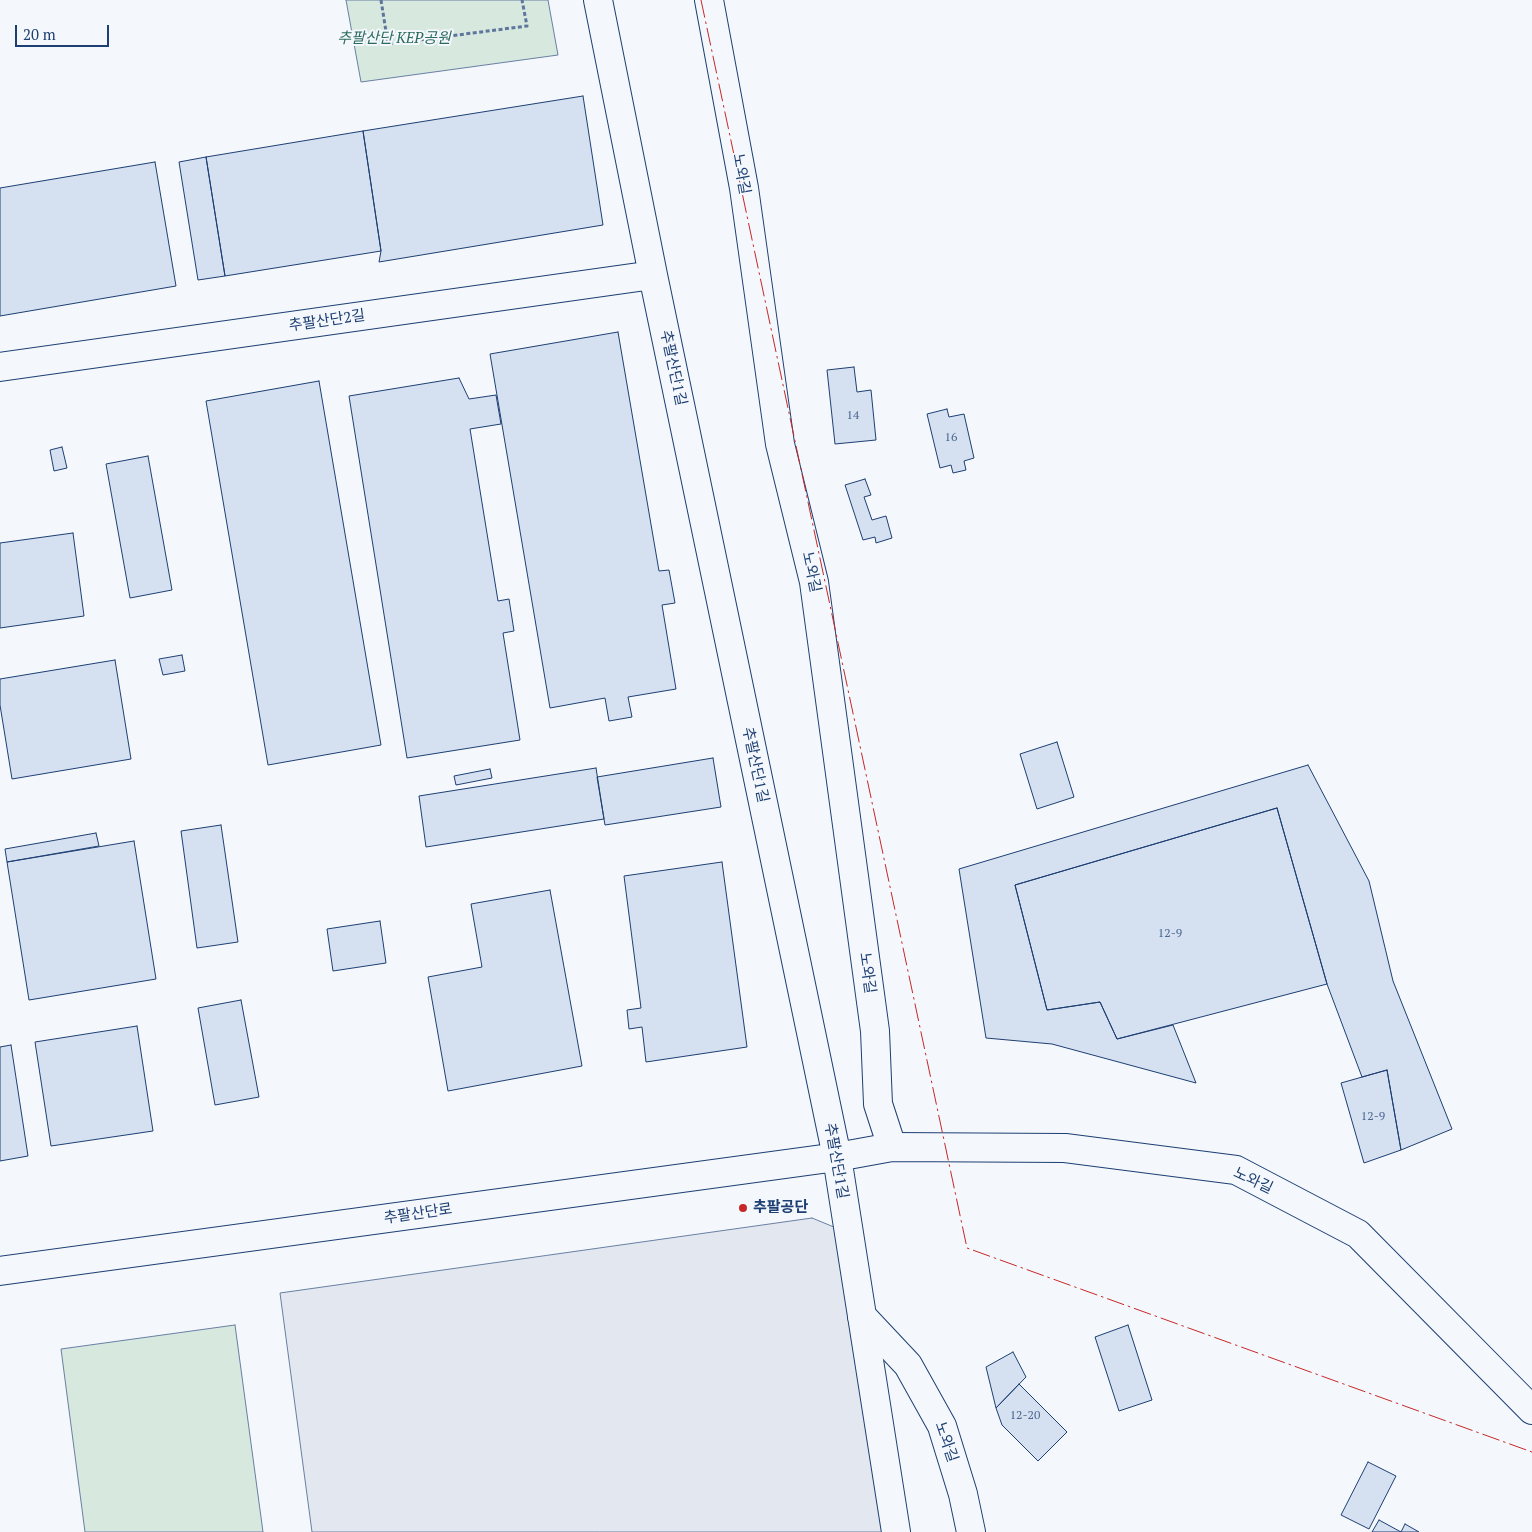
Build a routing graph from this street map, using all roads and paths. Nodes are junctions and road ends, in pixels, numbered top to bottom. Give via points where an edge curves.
1 (381, 0) edge
2 (522, 0) edge
3 (598, 0) edge
4 (709, 0) edge
5 (653, 275) junction
6 (0, 367) edge
7 (892, 1147) junction
8 (837, 1157) junction
9 (0, 1271) edge
10 (862, 1316) junction
11 (1532, 1410) edge
12 (896, 1532) edge
13 (971, 1532) edge

1 - 2 path via 388,44 527,26
3 - 5 street, 추팔산단1길
4 - 7 street, 노와길 via 744,188 780,444 814,582 875,1031 878,1104
5 - 6 street, 추팔산단2길
5 - 8 street, 추팔산단1길
7 - 8 street, 노와길
7 - 11 street, 노와길 via 1064,1148 1236,1170 1358,1234
8 - 9 street, 추팔산단로
8 - 10 street, 추팔산단1길
10 - 12 street, 추팔산단1길
10 - 13 street, 노와길 via 908,1365 942,1426

